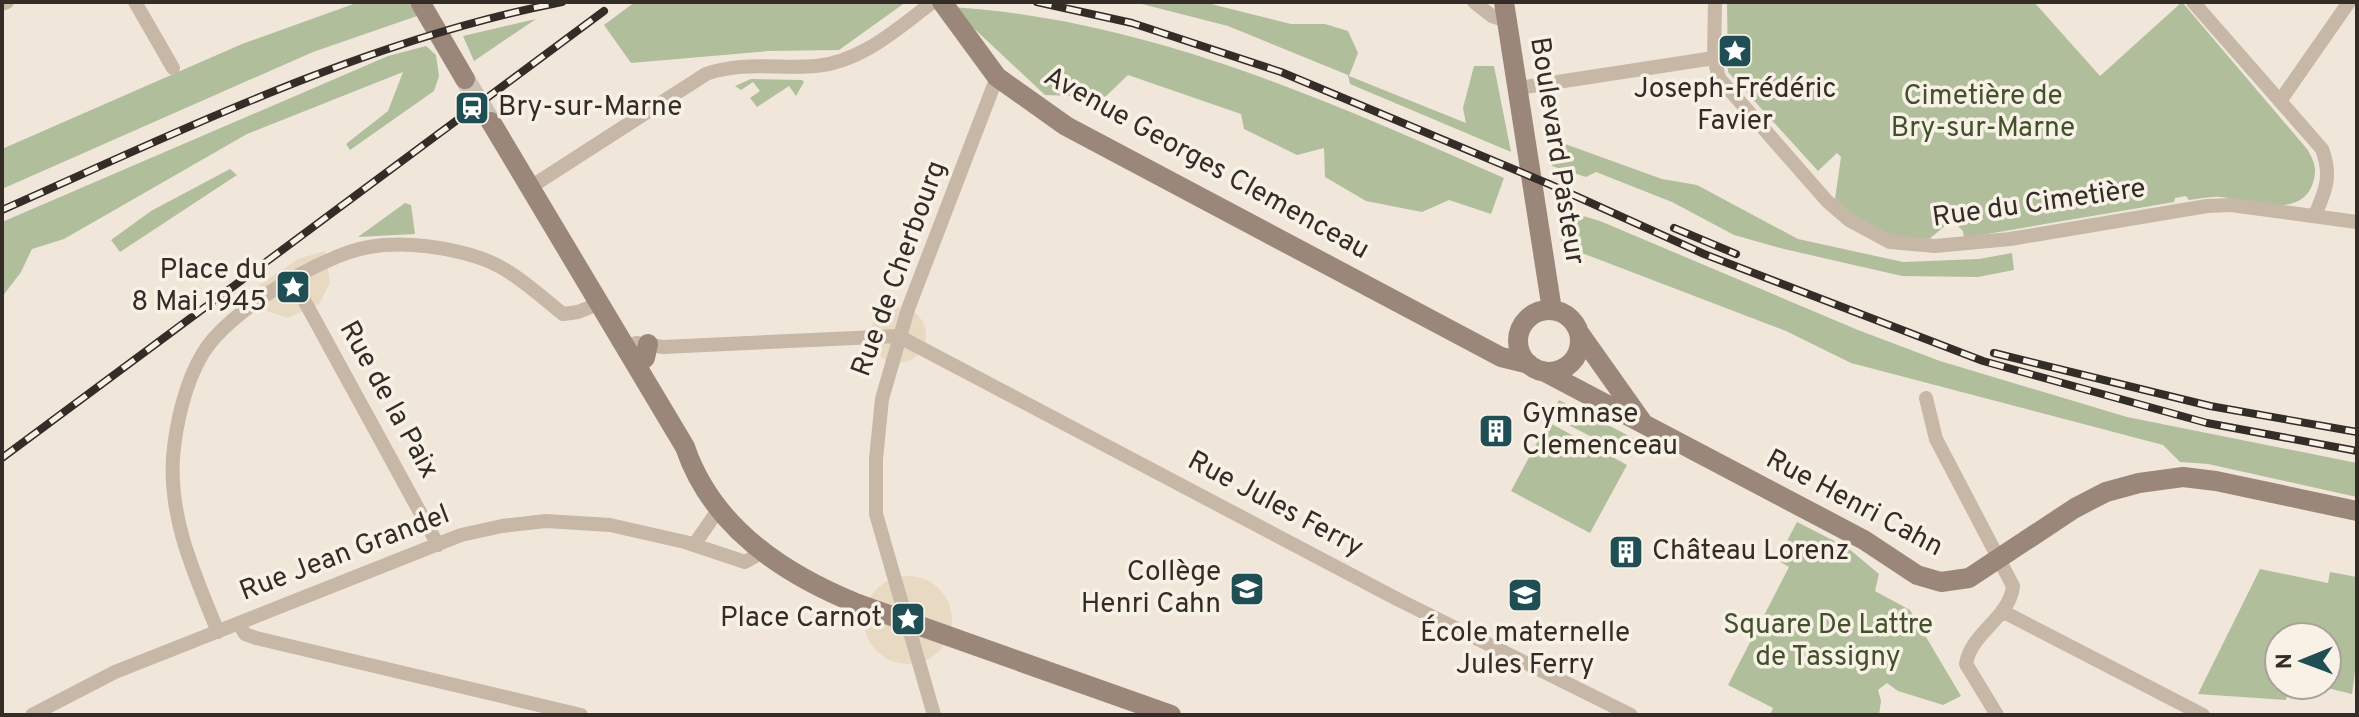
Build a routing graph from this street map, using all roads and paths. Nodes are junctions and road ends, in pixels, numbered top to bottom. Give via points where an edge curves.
1 (135, 2) edge
2 (420, 2) edge
3 (933, 2) edge
4 (942, 2) edge
5 (1474, 2) edge
6 (1715, 2) edge
7 (2193, 2) edge
8 (2349, 2) edge
9 (1506, 11) edge
10 (1714, 58) junction
11 (173, 68) dead end
12 (997, 77) junction
13 (465, 79) tunnel mouth
14 (1518, 88) junction
15 (2280, 101) junction
16 (491, 122) tunnel mouth
17 (529, 188) junction
18 (2315, 215) junction
19 (2357, 222) edge
20 (293, 280) junction
21 (598, 304) junction
22 (1552, 310) junction
23 (1520, 331) junction
24 (1580, 334) junction
25 (898, 336) junction
26 (1472, 340) junction
27 (637, 352) junction
28 (1536, 368) junction
29 (1926, 398) dead end
30 (1643, 423) junction
31 (718, 510) junction
32 (2357, 511) edge
33 (438, 545) junction
34 (694, 545) junction
35 (761, 553) junction
36 (1999, 558) junction
37 (2002, 611) junction
38 (907, 622) junction
39 (239, 624) junction
40 (218, 632) junction
41 (32, 715) edge
42 (581, 715) edge
43 (934, 715) edge
44 (1171, 715) edge
45 (1631, 715) edge
46 (1997, 715) edge
47 (2203, 715) edge

1 - 11 street
2 - 13 main road
3 - 17 street via 860,55 814,66 733,66 706,74
4 - 12 main road, Avenue Georges Clemenceau
5 - 9 street via 1492,16
6 - 10 street
7 - 15 street
8 - 15 street
9 - 14 main road, Boulevard Pasteur
10 - 14 street
10 - 18 street, Rue du Cimetière via 1719,78 1827,201 1849,220 1898,244 2010,239 2207,206
12 - 25 street, Rue de Cherbourg
12 - 26 main road, Avenue Georges Clemenceau via 1066,126
14 - 22 main road, Boulevard Pasteur
15 - 18 street via 2322,149 2329,166 2329,183
16 - 17 main road
17 - 21 main road
18 - 19 street, Rue du Cimetière
20 - 21 street via 352,251 422,246 484,259 514,275 563,314
20 - 33 street, Rue de la Paix
20 - 40 street via 244,309 214,337 192,377 176,430 177,526
21 - 27 main road
22 - 23 main road via 1532,315
22 - 24 main road via 1570,317
23 - 26 main road via 1501,339
23 - 28 main road via 1519,349
24 - 28 main road via 1572,362 1554,372
24 - 30 main road
25 - 27 street
25 - 38 street, Rue de Cherbourg via 882,399 876,514
25 - 45 street, Rue Jules Ferry via 1397,599
26 - 28 main road, Avenue Georges Clemenceau
27 - 31 main road via 694,475
28 - 30 main road, Avenue Georges Clemenceau
29 - 36 street via 1936,439
30 - 36 main road, Rue Henri Cahn via 1864,540 1928,580 1956,582
31 - 34 street
31 - 35 main road
32 - 36 main road, Rue Henri Cahn via 2183,477 2106,492
33 - 34 street, Rue Jean Grandel via 475,532 546,521 610,525
33 - 39 street, Rue Jean Grandel
34 - 35 street, Rue Jean Grandel via 745,562
35 - 38 main road via 819,589
36 - 37 street via 2013,586 2012,599
37 - 46 street via 1970,650 1966,664
37 - 47 street
38 - 43 street, Rue de Cherbourg
38 - 44 main road
39 - 40 street, Rue Jean Grandel
39 - 42 street via 256,638
40 - 41 street, Rue Jean Grandel via 115,672

